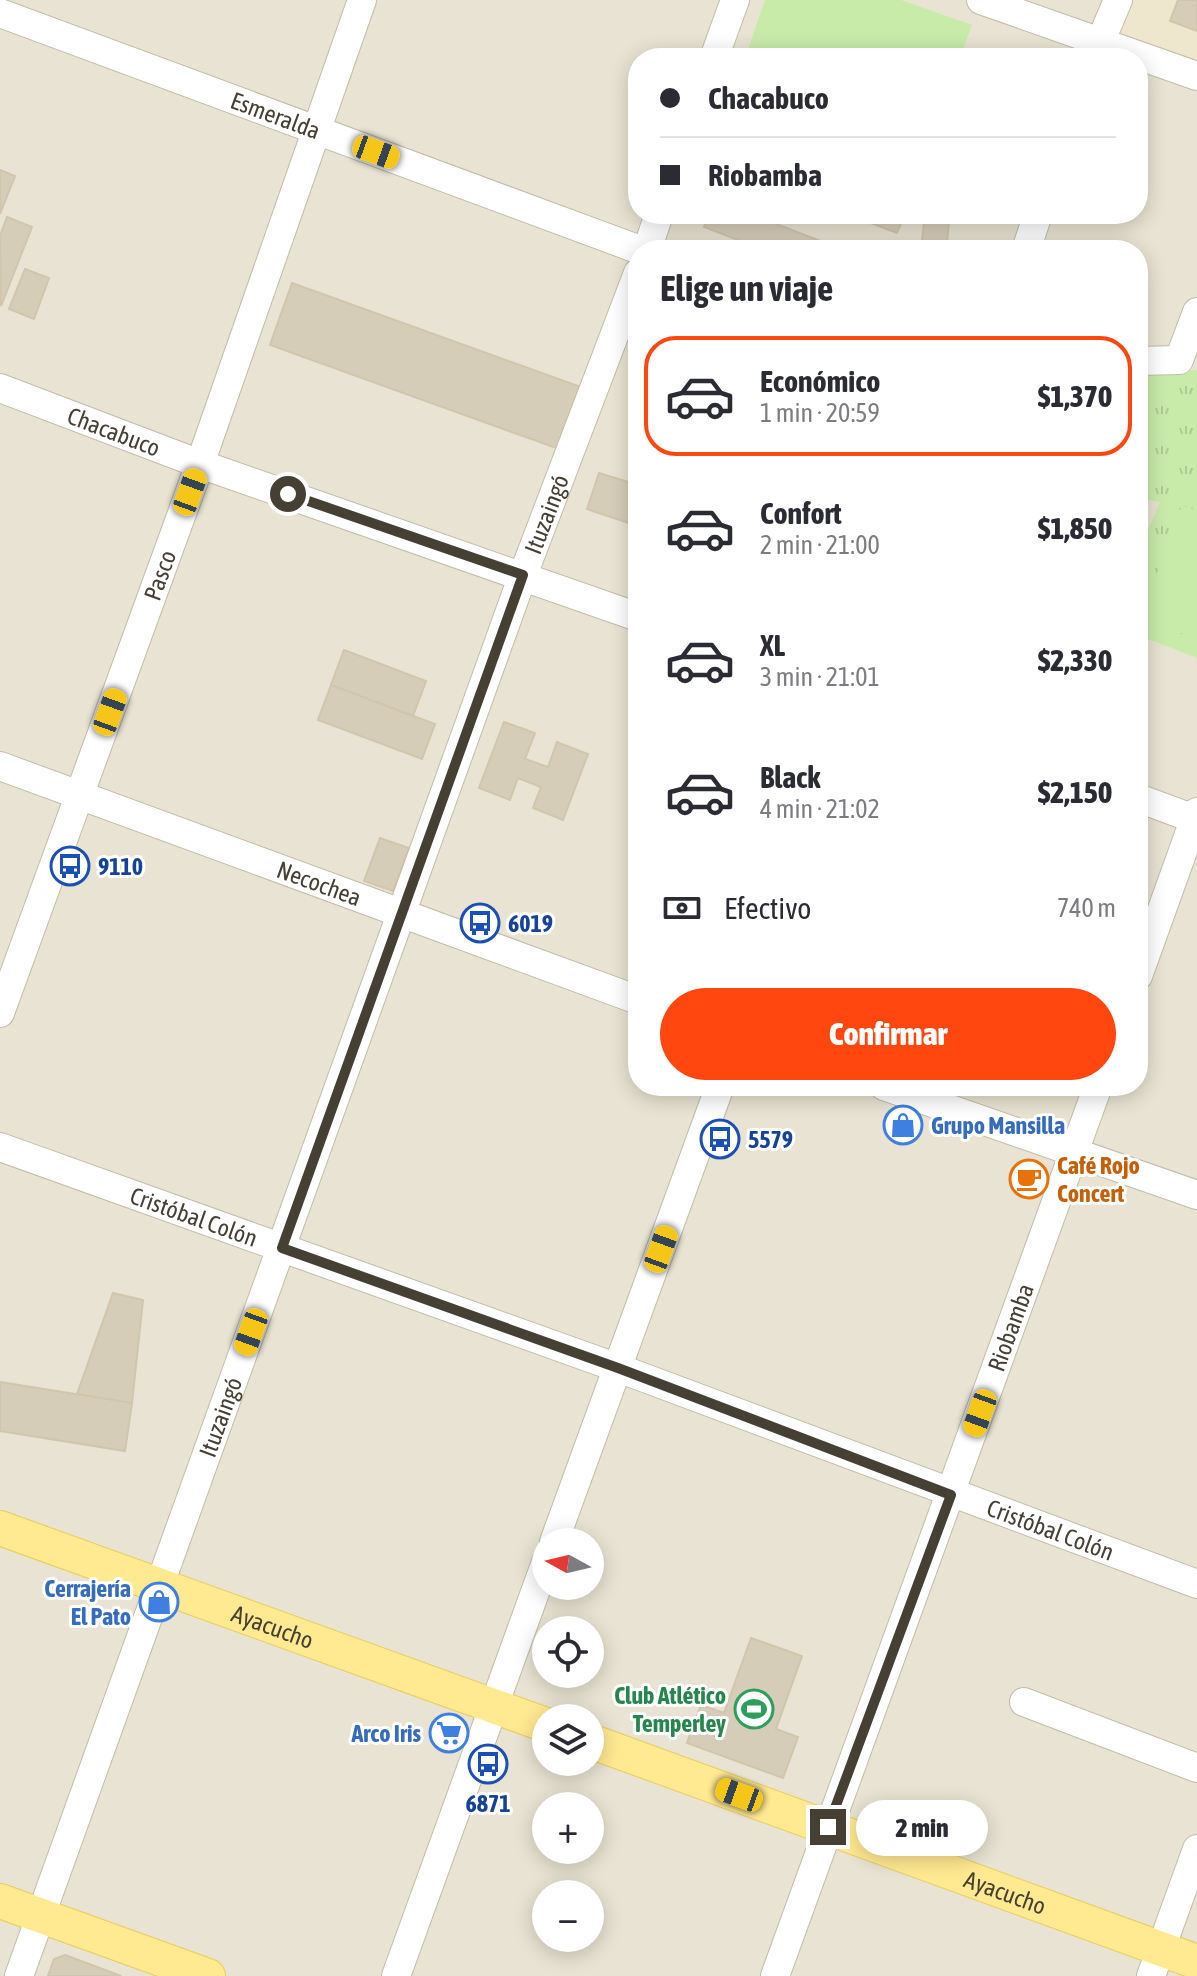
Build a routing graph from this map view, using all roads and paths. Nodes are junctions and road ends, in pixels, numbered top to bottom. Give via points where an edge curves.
1 (362, 0) edge
2 (735, 0) edge
3 (981, 0) edge
4 (1118, 0) edge
5 (0, 13) edge
6 (718, 48) edge
7 (1092, 48) edge
8 (1098, 48) edge
9 (1148, 63) edge
10 (1197, 76) edge
11 (317, 130) junction
12 (628, 246) edge
13 (628, 299) edge
14 (1197, 312) edge
15 (1148, 361) edge
16 (0, 388) edge
17 (200, 464) junction
18 (523, 575) junction
19 (628, 613) edge
20 (0, 766) edge
21 (79, 795) junction
22 (1148, 801) edge
23 (1196, 817) edge
24 (402, 913) junction
25 (1148, 949) edge
26 (628, 996) edge
27 (0, 1013) edge
28 (716, 1096) edge
29 (913, 1096) edge
30 (1094, 1096) edge
31 (0, 1147) edge
32 (1075, 1151) junction
33 (1197, 1195) edge
34 (282, 1248) junction
35 (618, 1368) junction
36 (951, 1495) junction
37 (0, 1528) edge
38 (559, 1528) edge
39 (158, 1583) junction
40 (1197, 1584) edge
41 (532, 1600) edge
42 (1024, 1702) dead end
43 (493, 1705) junction
44 (532, 1720) edge
45 (604, 1746) edge
46 (1197, 1768) edge
47 (828, 1827) junction
48 (1197, 1849) edge
49 (0, 1901) edge
50 (40, 1915) junction
51 (1156, 1962) edge
52 (1197, 1962) edge
53 (19, 1976) edge
54 (208, 1976) edge
55 (396, 1976) edge
56 (775, 1976) edge

1 - 11 street, Pasco
2 - 6 street
3 - 7 street
4 - 8 street
5 - 11 street, Esmeralda
9 - 10 street
11 - 12 street, Esmeralda
11 - 17 street, Pasco
13 - 18 street, Ituzaingó
14 - 15 street via 1179,360
16 - 17 street, Chacabuco
17 - 18 street, Chacabuco
17 - 21 street, Pasco
18 - 19 street, Chacabuco
18 - 24 street, Ituzaingó
20 - 21 street, Necochea
21 - 24 street, Necochea
21 - 27 street, Pasco
22 - 23 street
23 - 25 street
24 - 26 street, Necochea
24 - 34 street, Ituzaingó
28 - 35 street
29 - 32 street
30 - 32 street, Riobamba
31 - 34 street, Cristóbal Colón
32 - 33 street
32 - 36 street, Riobamba
34 - 35 street, Cristóbal Colón
34 - 39 street, Ituzaingó
35 - 36 street, Cristóbal Colón
35 - 38 street
36 - 40 street, Cristóbal Colón
36 - 47 street, Riobamba
37 - 39 main road, Ayacucho
39 - 43 main road, Ayacucho
39 - 50 street, Ituzaingó
41 - 43 street
42 - 46 street
43 - 44 main road, Ayacucho
43 - 55 street
45 - 47 main road, Ayacucho
47 - 51 main road, Ayacucho
47 - 56 street, Riobamba
48 - 51 street
49 - 50 main road
50 - 53 street, Ituzaingó
50 - 54 main road
51 - 52 main road, Ayacucho

